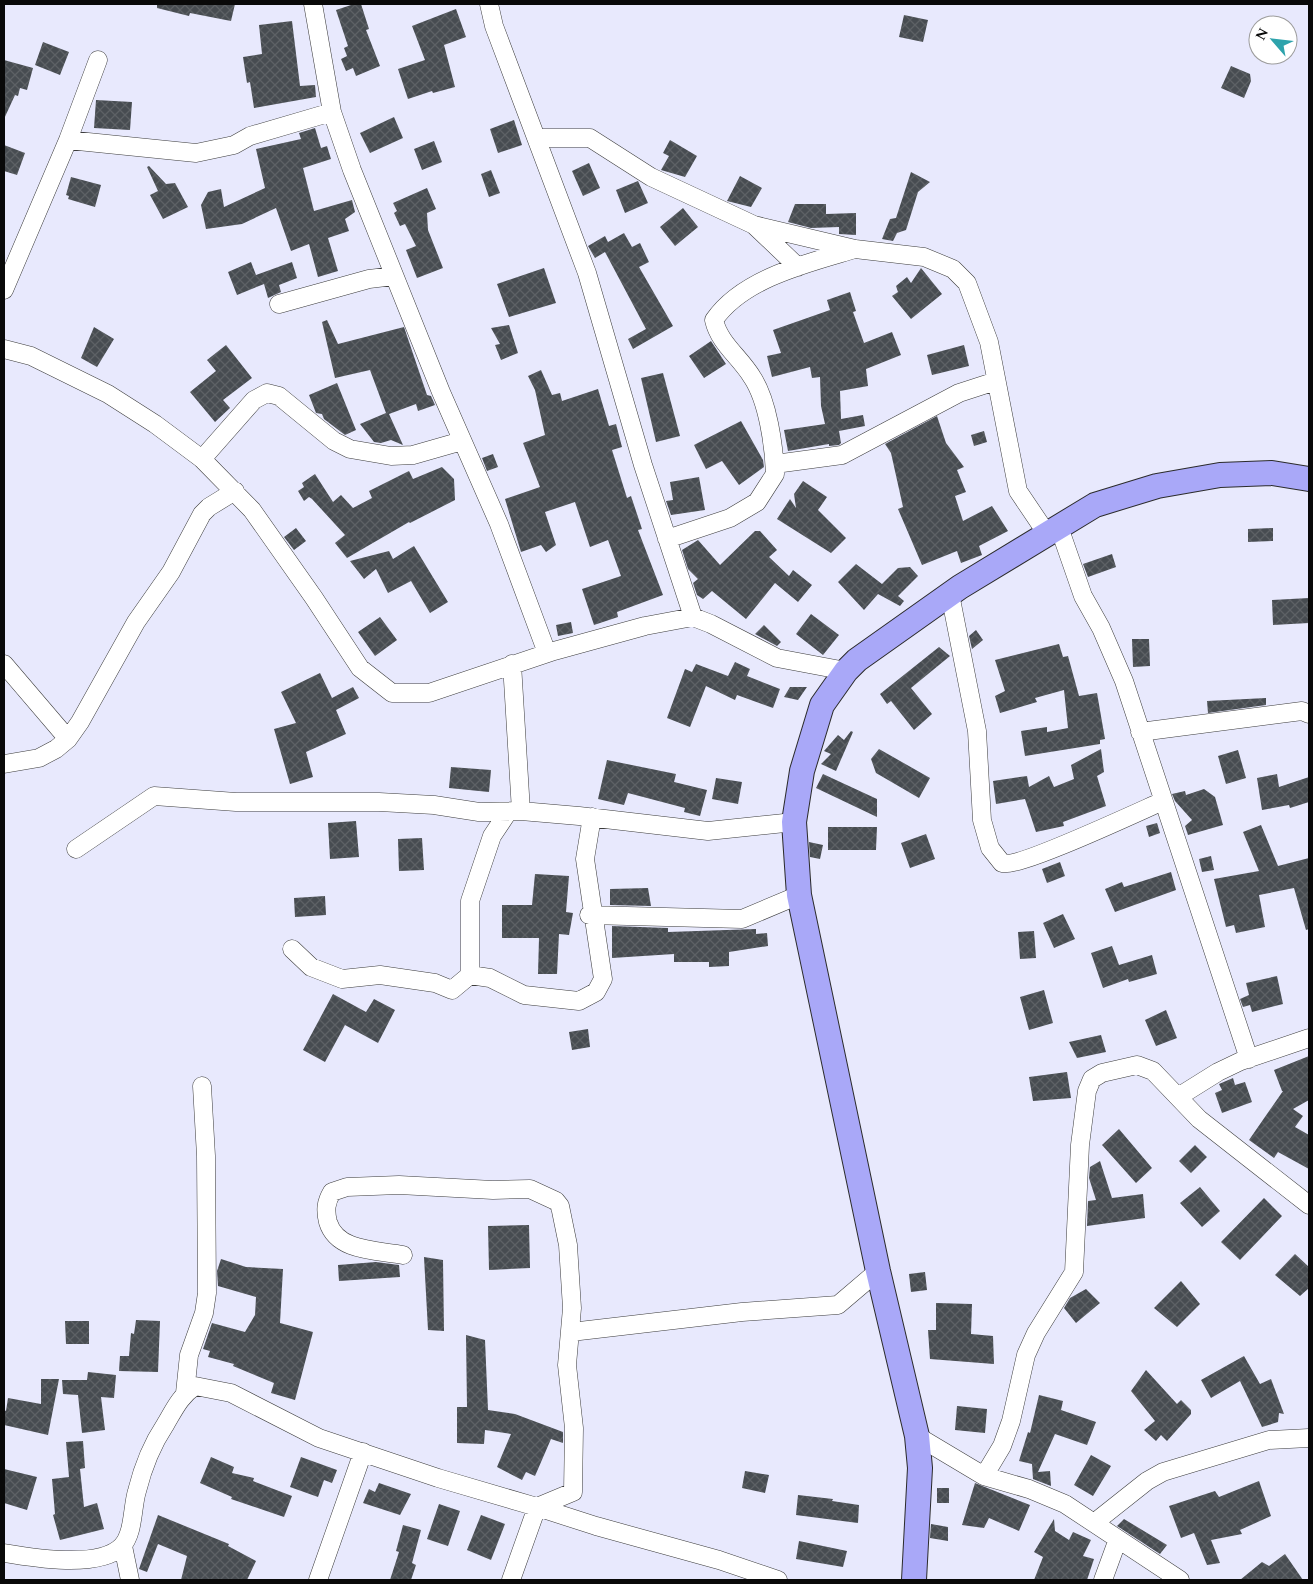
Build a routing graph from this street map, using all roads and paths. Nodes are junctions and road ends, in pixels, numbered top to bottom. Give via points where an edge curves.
1 (313, 4) edge
2 (489, 4) edge
3 (98, 60) dead end
4 (332, 112) junction
5 (538, 138) junction
6 (68, 140) junction
7 (754, 225) junction
8 (855, 249) junction
9 (798, 267) junction
10 (394, 276) junction
11 (4, 290) edge
12 (280, 304) dead end
13 (4, 349) edge
14 (996, 381) junction
15 (462, 441) junction
16 (202, 459) junction
17 (774, 464) junction
18 (1309, 479) edge
19 (235, 491) junction
20 (1053, 531) junction
21 (667, 539) junction
22 (950, 594) junction
23 (693, 617) junction
24 (547, 653) junction
25 (4, 664) edge
26 (512, 664) junction
27 (846, 671) junction
28 (1309, 714) edge
29 (1140, 732) junction
30 (68, 739) junction
31 (4, 764) edge
32 (1163, 802) junction
33 (515, 811) junction
34 (592, 818) junction
35 (794, 822) junction
36 (76, 849) dead end
37 (799, 895) junction
38 (591, 915) junction
39 (292, 949) dead end
40 (470, 975) junction
41 (1309, 1038) edge
42 (1249, 1059) junction
43 (202, 1086) dead end
44 (1178, 1097) junction
45 (1309, 1205) edge
46 (402, 1255) dead end
47 (878, 1271) junction
48 (570, 1332) junction
49 (185, 1393) junction
50 (917, 1436) junction
51 (1309, 1438) edge
52 (363, 1452) junction
53 (984, 1476) junction
54 (537, 1507) junction
55 (1094, 1523) junction
56 (1118, 1539) junction
57 (123, 1546) junction
58 (4, 1553) edge
59 (130, 1580) edge
60 (318, 1580) edge
61 (512, 1580) edge
62 (778, 1580) edge
63 (914, 1580) edge
64 (1103, 1580) edge
65 (1180, 1580) edge

1 - 4 street
2 - 5 street via 494,26
3 - 6 street
4 - 6 street via 250,136 234,145 196,153
4 - 10 street
5 - 7 street via 590,138 651,177
5 - 21 street via 587,273
6 - 11 street
7 - 8 street
7 - 9 street
8 - 9 street
8 - 14 street via 924,257 953,269 967,283 989,342
9 - 17 street via 755,284 714,320 717,333 753,378 767,413
10 - 12 street via 369,279
10 - 15 street
13 - 16 street via 31,356 108,394
14 - 17 street via 959,393 842,455
14 - 20 street via 1018,491
15 - 16 street via 406,456 350,448 334,442 279,396 267,393 254,400
15 - 24 street via 499,524
16 - 19 street
17 - 21 street via 775,474 757,502 730,518
18 - 20 main road via 1272,473 1220,475 1157,486 1096,505
19 - 26 street via 288,560 360,668 392,693 429,693
19 - 30 street via 202,514 171,572 136,622
20 - 22 main road
20 - 29 street via 1124,681
21 - 23 street
22 - 27 main road
22 - 32 street via 977,731 982,820 990,848 1002,863 1013,864 1040,854
23 - 24 street via 645,626
23 - 27 street via 777,658
24 - 26 street
25 - 30 street
26 - 33 street
27 - 35 main road via 822,705 802,771
28 - 29 street via 1302,711
29 - 32 street
30 - 31 street via 39,758
32 - 42 street
33 - 34 street
33 - 36 street via 479,812 379,802 236,802 154,796
33 - 40 street via 492,836 470,900
34 - 35 street via 708,831
34 - 38 street via 585,859
35 - 37 main road
37 - 38 street via 742,919
37 - 47 main road
38 - 40 street via 603,979 596,992 579,1000 524,995 490,978
39 - 40 street via 312,967 342,979 380,975 452,990
41 - 42 street
42 - 44 street via 1218,1072
43 - 49 street via 206,1156 206,1293 204,1313 189,1355
44 - 45 street via 1199,1119
44 - 53 street via 1153,1071 1137,1065 1102,1073 1092,1079 1080,1145 1074,1272 1036,1332 1026,1355 1002,1446
46 - 48 street via 346,1244 336,1238 327,1217 326,1203 332,1192 347,1187 399,1185 530,1189 548,1196 560,1206 568,1245 572,1308
47 - 48 street via 838,1306 724,1314
47 - 50 main road
48 - 54 street via 568,1365 574,1428 573,1492
49 - 52 street via 195,1386 231,1393 319,1438
49 - 57 street via 151,1446
50 - 53 street
50 - 63 main road via 920,1468
51 - 55 street via 1270,1440 1163,1472
52 - 54 street via 446,1481
52 - 60 street
53 - 55 street via 1066,1504
54 - 61 street
54 - 62 street
55 - 56 street
56 - 64 street
56 - 65 street
57 - 58 street via 114,1552 77,1561
57 - 59 street

